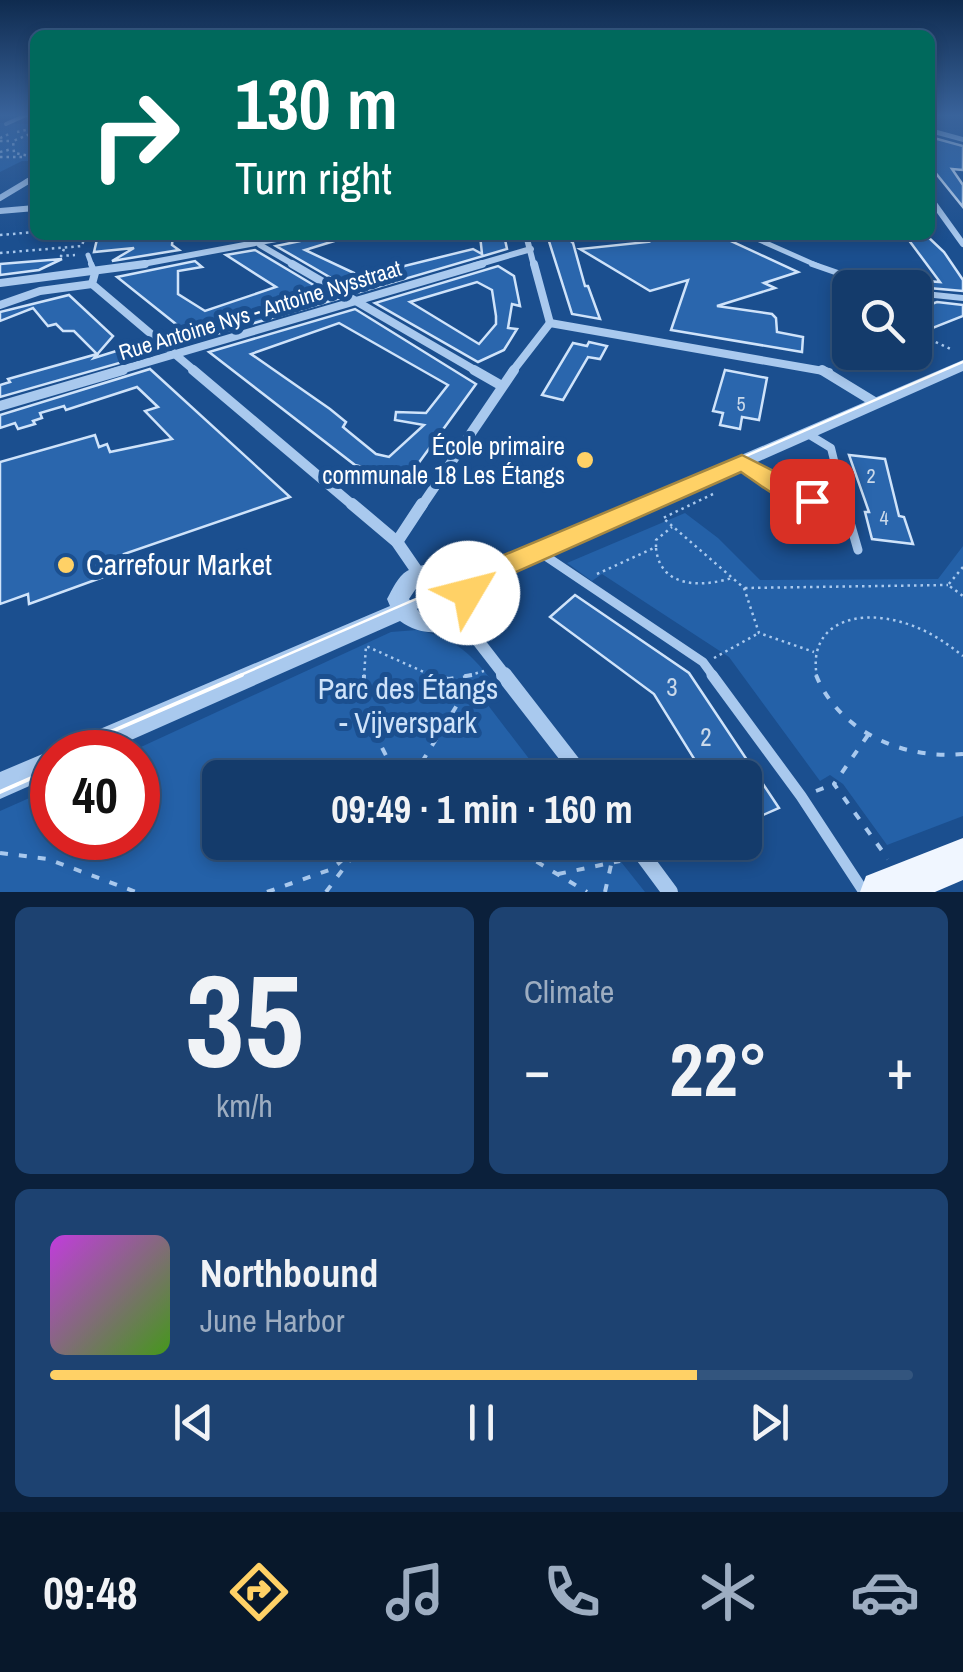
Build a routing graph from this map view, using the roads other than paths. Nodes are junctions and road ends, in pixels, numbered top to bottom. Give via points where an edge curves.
1 (30, 180) edge
2 (0, 198) edge
3 (935, 205) edge
4 (30, 208) edge
5 (0, 211) edge
6 (276, 240) edge
7 (528, 240) edge
8 (760, 240) edge
9 (259, 244) junction
10 (963, 244) edge
11 (531, 249) junction
12 (91, 269) junction
13 (832, 271) edge
14 (0, 284) edge
15 (932, 295) edge
16 (963, 298) edge
17 (352, 301) junction
18 (0, 305) edge
19 (550, 323) junction
20 (172, 354) junction
21 (958, 358) edge
22 (502, 386) junction
23 (876, 403) junction
24 (0, 406) edge
25 (807, 434) junction
26 (742, 462) junction
27 (844, 505) junction
28 (397, 542) junction
29 (858, 550) dead end
30 (538, 551) junction
31 (419, 574) junction
32 (464, 584) junction
33 (402, 610) junction
34 (458, 616) junction
35 (127, 730) edge
36 (570, 760) edge
37 (30, 773) edge
38 (0, 786) edge
39 (963, 858) edge
40 (646, 860) edge
41 (886, 876) edge
42 (670, 892) edge
43 (864, 892) edge

1 - 2 street
3 - 10 street
4 - 5 street
6 - 9 street
7 - 11 street
8 - 13 lane
9 - 12 street
9 - 17 street
11 - 17 street, Rue Antoine Nys - Antoine Nysstraat
11 - 19 street
12 - 14 street
12 - 18 street
12 - 20 street
15 - 16 lane
17 - 20 street, Rue Antoine Nys - Antoine Nysstraat
17 - 22 street
19 - 22 street
19 - 23 street via 812,367
20 - 24 street, Rue Antoine Nys - Antoine Nysstraat
20 - 28 street
21 - 23 street
22 - 28 street
23 - 25 street
25 - 26 street
25 - 27 lane via 831,448
26 - 27 lane via 812,501
26 - 30 street
27 - 29 lane
28 - 31 street
30 - 32 street
30 - 43 lane via 704,662
31 - 32 street via 442,572
31 - 33 street via 399,591
32 - 33 lane
32 - 34 street via 468,598
33 - 34 street via 424,624
33 - 35 street
34 - 36 street
37 - 38 street
39 - 41 main road
40 - 42 street

